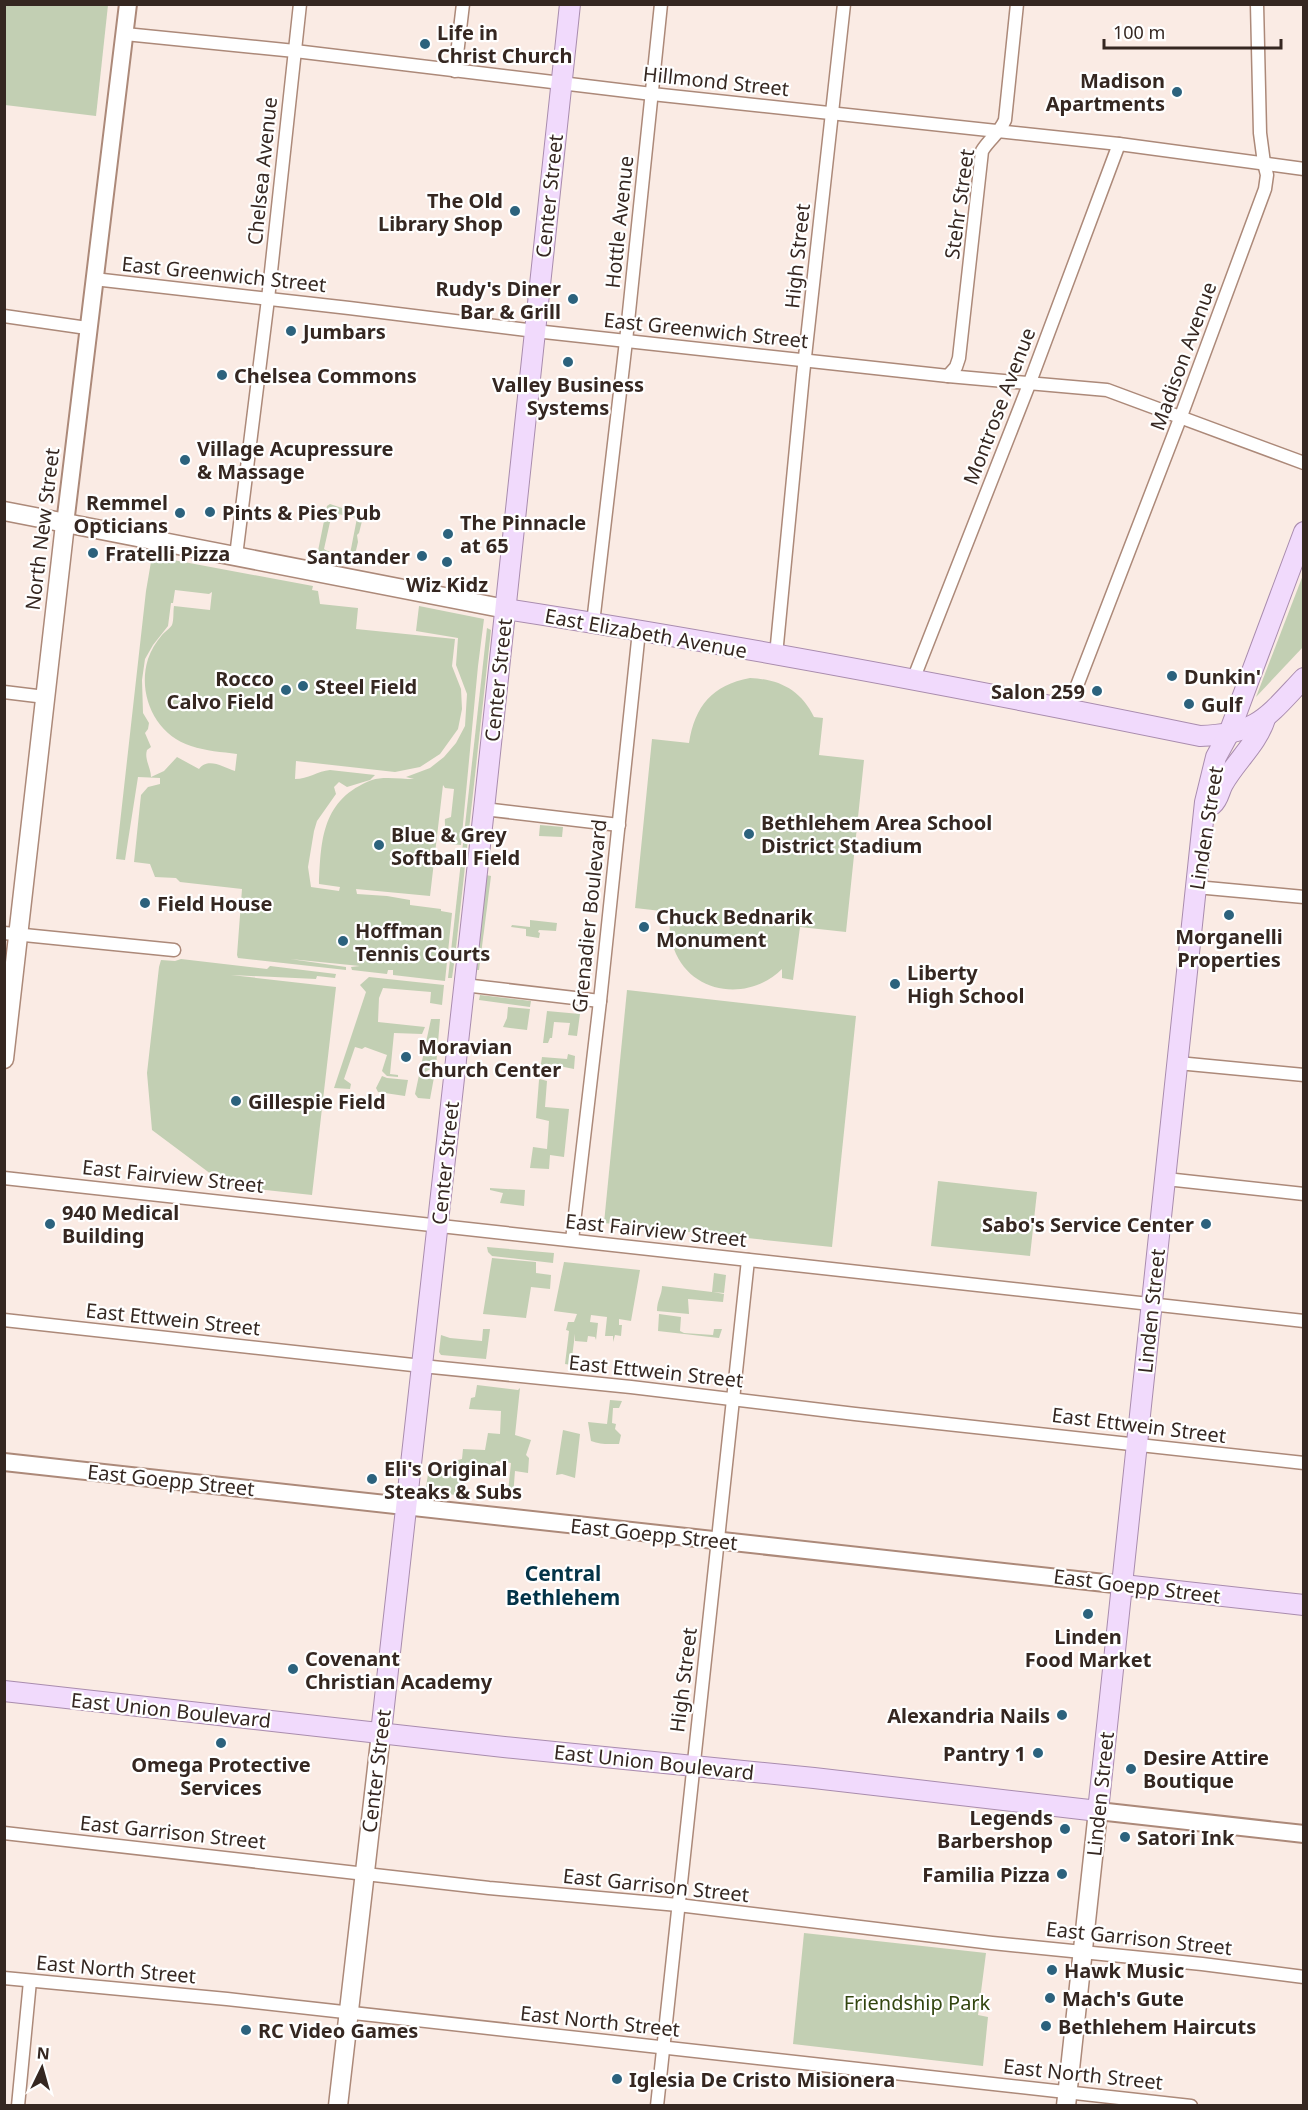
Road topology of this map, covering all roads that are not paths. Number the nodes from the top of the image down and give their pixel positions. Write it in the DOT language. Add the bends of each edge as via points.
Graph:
graph roads {
  1 [pos="128,4"];
  2 [pos="300,4"];
  3 [pos="463,4"];
  4 [pos="570,4"];
  5 [pos="661,4"];
  6 [pos="844,4"];
  7 [pos="1017,4"];
  8 [pos="1257,4"];
  9 [pos="124,33"];
  10 [pos="295,51"];
  11 [pos="454,71"];
  12 [pos="561,84"];
  13 [pos="652,94"];
  14 [pos="833,113"];
  15 [pos="1000,132"];
  16 [pos="1119,144"];
  17 [pos="1264,164"];
  18 [pos="1304,169"];
  19 [pos="94,279"];
  20 [pos="268,299"];
  21 [pos="4,316"];
  22 [pos="87,328"];
  23 [pos="535,331"];
  24 [pos="626,341"];
  25 [pos="805,360"];
  26 [pos="948,376"];
  27 [pos="1030,382"];
  28 [pos="1181,416"];
  29 [pos="1304,463"];
  30 [pos="4,511"];
  31 [pos="65,524"];
  32 [pos="1304,532"];
  33 [pos="236,556"];
  34 [pos="1299,557"];
  35 [pos="506,609"];
  36 [pos="593,623"];
  37 [pos="639,632"];
  38 [pos="776,656"];
  39 [pos="1304,678"];
  40 [pos="913,680"];
  41 [pos="4,692"];
  42 [pos="45,697"];
  43 [pos="1068,709"];
  44 [pos="1265,719"];
  45 [pos="1229,733"];
  46 [pos="484,809"];
  47 [pos="1204,813"];
  48 [pos="619,825"];
  49 [pos="1196,887"];
  50 [pos="1304,897"];
  51 [pos="12,934"];
  52 [pos="174,950"];
  53 [pos="464,985"];
  54 [pos="600,1001"];
  55 [pos="4,1059"];
  56 [pos="1178,1063"];
  57 [pos="1304,1076"];
  58 [pos="4,1178"];
  59 [pos="1166,1179"];
  60 [pos="1304,1194"];
  61 [pos="438,1226"];
  62 [pos="572,1240"];
  63 [pos="748,1260"];
  64 [pos="1151,1305"];
  65 [pos="4,1320"];
  66 [pos="1304,1321"];
  67 [pos="422,1366"];
  68 [pos="734,1400"];
  69 [pos="1137,1444"];
  70 [pos="4,1462"];
  71 [pos="1304,1463"];
  72 [pos="406,1508"];
  73 [pos="718,1540"];
  74 [pos="1123,1585"];
  75 [pos="1304,1605"];
  76 [pos="4,1691"];
  77 [pos="381,1733"];
  78 [pos="693,1766"];
  79 [pos="1098,1811"];
  80 [pos="4,1833"];
  81 [pos="1304,1834"];
  82 [pos="364,1874"];
  83 [pos="678,1905"];
  84 [pos="1082,1952"];
  85 [pos="1304,1977"];
  86 [pos="4,1978"];
  87 [pos="30,1981"];
  88 [pos="348,2014"];
  89 [pos="664,2046"];
  90 [pos="1067,2099"];
  91 [pos="18,2106"];
  92 [pos="339,2106"];
  93 [pos="657,2106"];
  94 [pos="1191,2106"];
  1 -- 9 [label="street, North New Street"];
  2 -- 10 [label="street, Chelsea Avenue"];
  3 -- 11 [label="street"];
  4 -- 12 [label="main road, Center Street"];
  5 -- 13 [label="street, Hottle Avenue"];
  6 -- 14 [label="street, High Street"];
  7 -- 15 [label="street, Stehr Street" via="1005,120"];
  8 -- 17 [label="street, Madison Avenue"];
  9 -- 10 [label="street, Hillmond Street"];
  9 -- 19 [label="street, North New Street"];
  10 -- 11 [label="street, Hillmond Street"];
  10 -- 20 [label="street, Chelsea Avenue"];
  11 -- 12 [label="street, Hillmond Street"];
  12 -- 13 [label="street, Hillmond Street"];
  12 -- 23 [label="main road, Center Street"];
  13 -- 14 [label="street, Hillmond Street"];
  13 -- 24 [label="street, Hottle Avenue"];
  14 -- 15 [label="street, Hillmond Street"];
  14 -- 25 [label="street, High Street"];
  15 -- 16 [label="street, Hillmond Street"];
  15 -- 26 [label="street, Stehr Street" via="982,151 959,358"];
  16 -- 17 [label="street, Hillmond Street"];
  16 -- 27 [label="street, Montrose Avenue"];
  17 -- 18 [label="street, Hillmond Street"];
  17 -- 28 [label="street, Madison Avenue" via="1265,189"];
  19 -- 20 [label="street, East Greenwich Street"];
  19 -- 22 [label="street, North New Street"];
  20 -- 23 [label="street, East Greenwich Street"];
  20 -- 33 [label="street, Chelsea Avenue"];
  21 -- 22 [label="street"];
  22 -- 31 [label="street, North New Street"];
  23 -- 24 [label="street, East Greenwich Street"];
  23 -- 35 [label="main road, Center Street"];
  24 -- 25 [label="street, East Greenwich Street"];
  24 -- 36 [label="street, Hottle Avenue"];
  25 -- 26 [label="street, East Greenwich Street"];
  25 -- 38 [label="street, High Street"];
  26 -- 27 [label="street, East Greenwich Street"];
  27 -- 28 [label="street, East Greenwich Street" via="1107,390"];
  27 -- 40 [label="street, Montrose Avenue"];
  28 -- 29 [label="street, East Greenwich Street"];
  28 -- 43 [label="street, Madison Avenue"];
  30 -- 31 [label="main road, East Elizabeth Avenue"];
  31 -- 33 [label="main road, East Elizabeth Avenue"];
  31 -- 42 [label="main road, North New Street"];
  32 -- 34 [label="main road, Linden Street"];
  33 -- 35 [label="main road, East Elizabeth Avenue"];
  34 -- 45 [label="main road, Linden Street"];
  35 -- 36 [label="main road, East Elizabeth Avenue"];
  35 -- 46 [label="main road, Center Street"];
  36 -- 37 [label="main road, East Elizabeth Avenue"];
  37 -- 38 [label="main road, East Elizabeth Avenue"];
  37 -- 48 [label="street, Grenadier Boulevard"];
  38 -- 40 [label="main road, East Elizabeth Avenue"];
  39 -- 44 [label="main road"];
  40 -- 43 [label="main road, East Elizabeth Avenue"];
  41 -- 42 [label="street"];
  42 -- 51 [label="main road, North New Street"];
  43 -- 45 [label="main road, East Elizabeth Avenue" via="1200,736"];
  44 -- 45 [label="main road, East Elizabeth Avenue"];
  44 -- 47 [label="main road" via="1260,733 1231,770 1216,801"];
  45 -- 47 [label="main road, Linden Street" via="1216,757"];
  46 -- 48 [label="street"];
  46 -- 53 [label="main road, Center Street"];
  47 -- 49 [label="main road, Linden Street"];
  48 -- 54 [label="street, Grenadier Boulevard"];
  49 -- 50 [label="street"];
  49 -- 56 [label="main road, Linden Street"];
  51 -- 52 [label="street"];
  51 -- 55 [label="main road, North New Street"];
  53 -- 54 [label="street"];
  53 -- 61 [label="main road, Center Street"];
  54 -- 62 [label="street, Grenadier Boulevard"];
  56 -- 57 [label="street"];
  56 -- 59 [label="main road, Linden Street"];
  58 -- 61 [label="street, East Fairview Street"];
  59 -- 60 [label="street"];
  59 -- 64 [label="main road, Linden Street"];
  61 -- 62 [label="street, East Fairview Street"];
  61 -- 67 [label="main road, Center Street"];
  62 -- 63 [label="street, East Fairview Street"];
  63 -- 64 [label="street, East Fairview Street"];
  63 -- 68 [label="street, High Street"];
  64 -- 66 [label="street, East Fairview Street"];
  64 -- 69 [label="main road, Linden Street"];
  65 -- 67 [label="street, East Ettwein Street"];
  67 -- 68 [label="street, East Ettwein Street"];
  67 -- 72 [label="main road, Center Street"];
  68 -- 69 [label="street, East Ettwein Street"];
  68 -- 73 [label="street, High Street"];
  69 -- 71 [label="street, East Ettwein Street"];
  69 -- 74 [label="main road, Linden Street"];
  70 -- 72 [label="street, East Goepp Street"];
  72 -- 73 [label="street, East Goepp Street"];
  72 -- 77 [label="main road, Center Street"];
  73 -- 74 [label="street, East Goepp Street"];
  73 -- 78 [label="street, High Street"];
  74 -- 75 [label="main road, East Goepp Street"];
  74 -- 79 [label="main road, Linden Street"];
  76 -- 77 [label="main road, East Union Boulevard"];
  77 -- 78 [label="main road, East Union Boulevard"];
  77 -- 82 [label="main road, Center Street"];
  78 -- 79 [label="main road, East Union Boulevard"];
  78 -- 83 [label="street, High Street"];
  79 -- 81 [label="street, East Union Boulevard"];
  79 -- 84 [label="main road, Linden Street"];
  80 -- 82 [label="street, East Garrison Street"];
  82 -- 83 [label="street, East Garrison Street"];
  82 -- 88 [label="main road, Center Street"];
  83 -- 84 [label="street, East Garrison Street"];
  83 -- 89 [label="street, High Street"];
  84 -- 85 [label="street, East Garrison Street"];
  84 -- 90 [label="main road, Linden Street"];
  86 -- 87 [label="street, East North Street"];
  87 -- 88 [label="street, East North Street"];
  87 -- 91 [label="street"];
  88 -- 89 [label="street, East North Street"];
  88 -- 92 [label="main road, Center Street"];
  89 -- 90 [label="street, East North Street"];
  89 -- 93 [label="street, High Street"];
  90 -- 94 [label="street, East North Street"];
}
